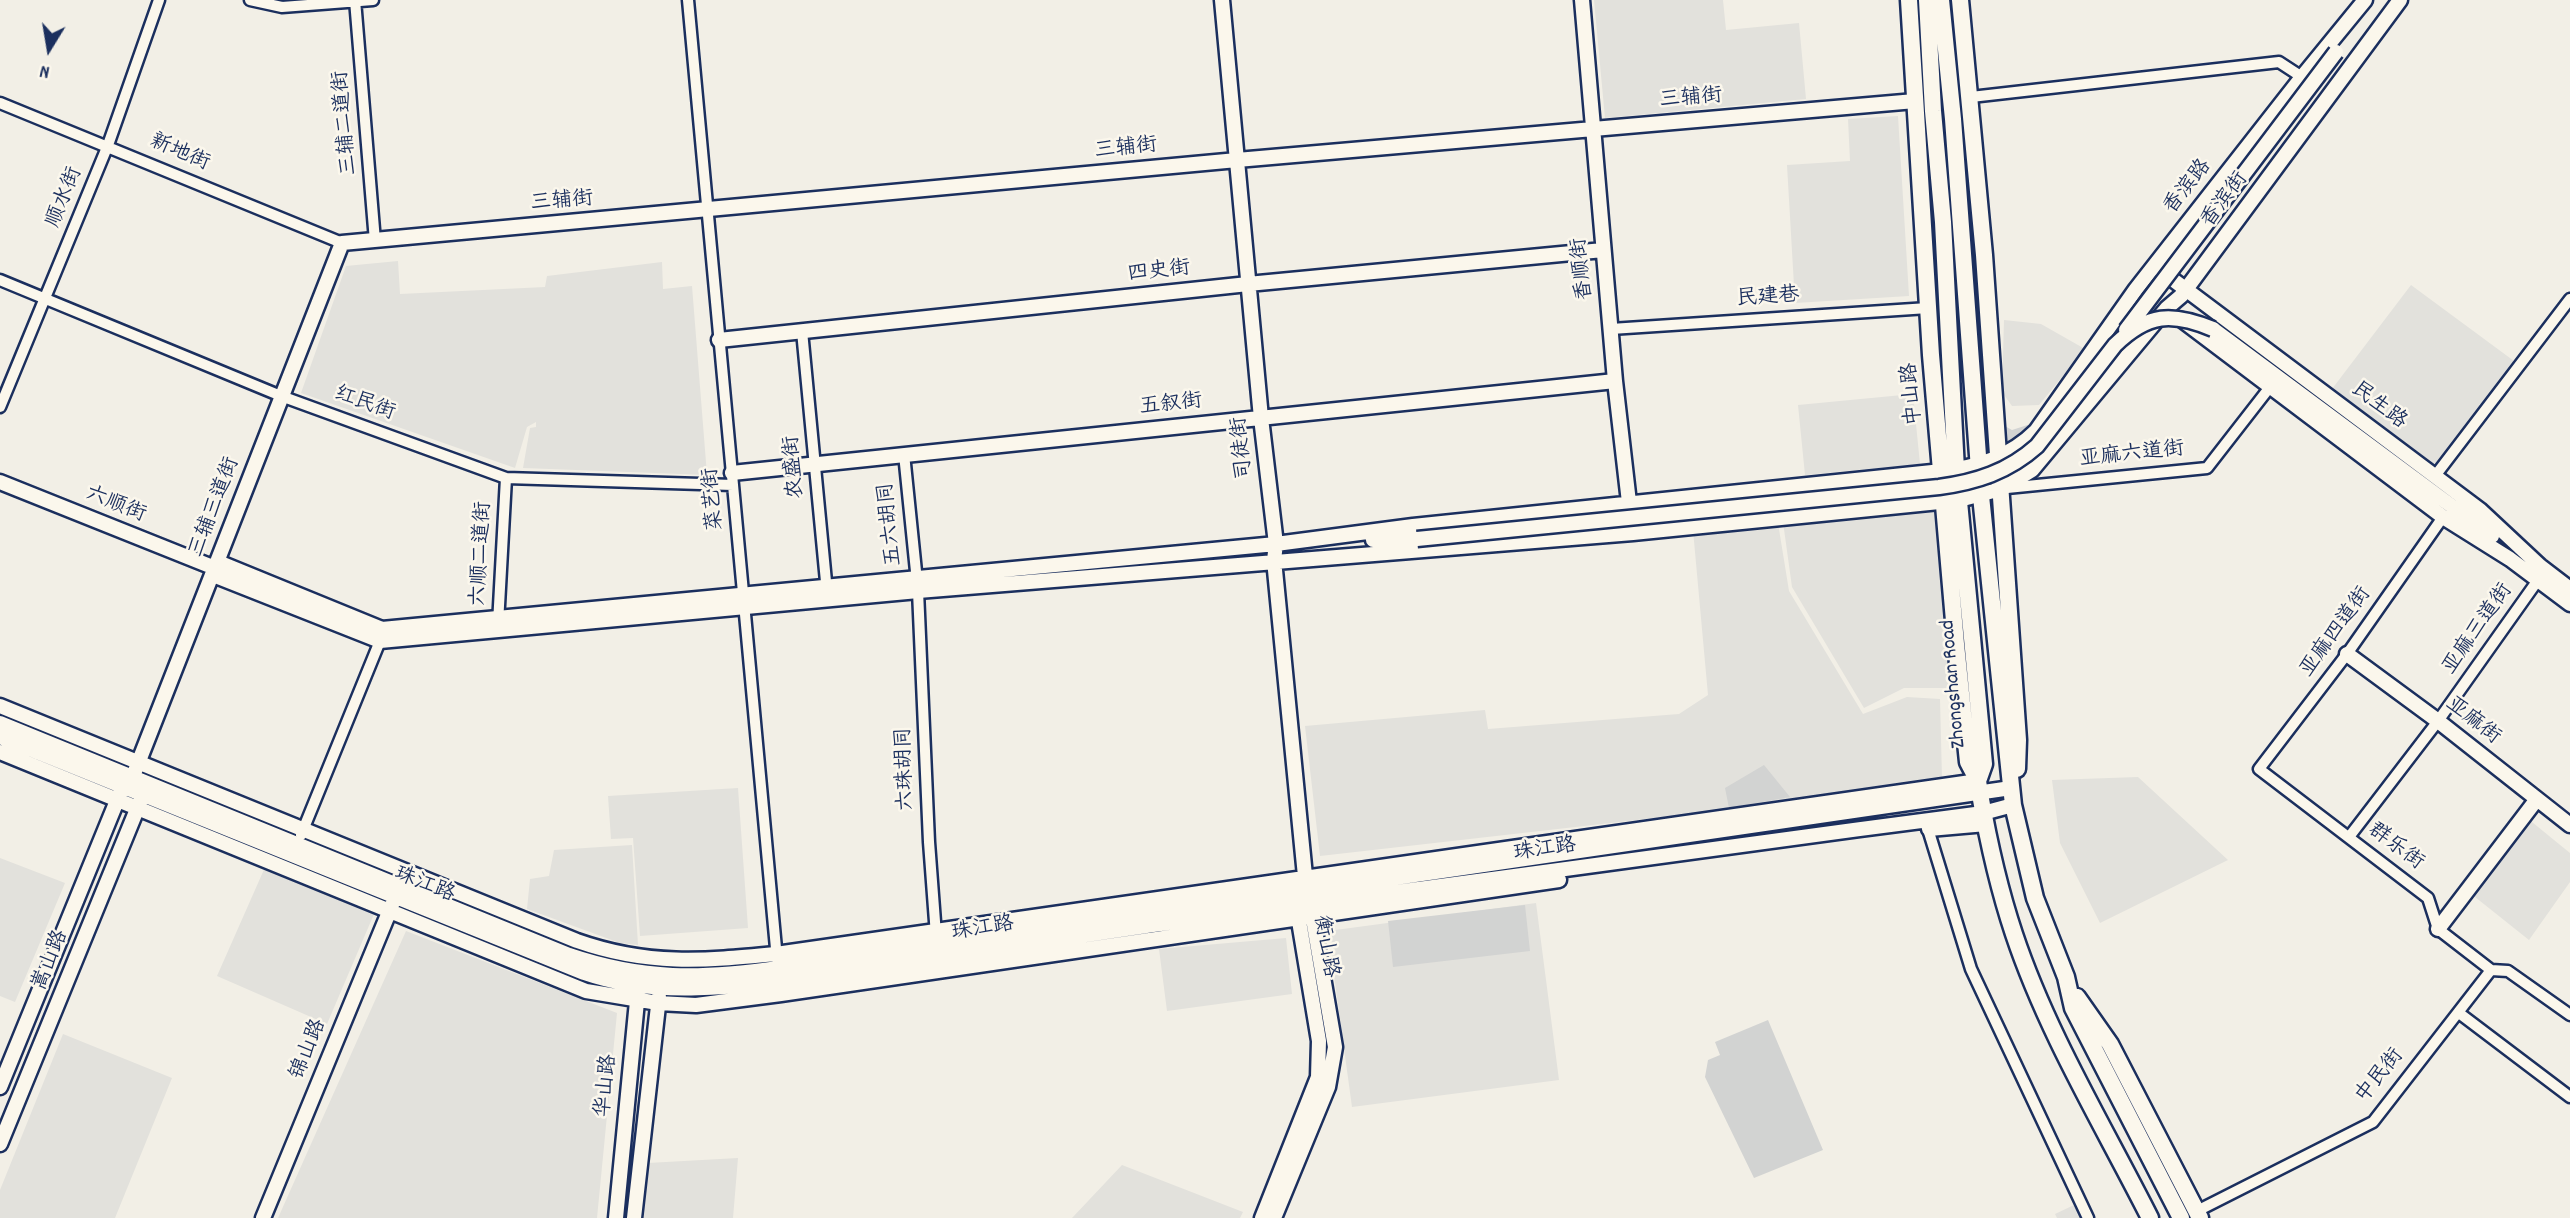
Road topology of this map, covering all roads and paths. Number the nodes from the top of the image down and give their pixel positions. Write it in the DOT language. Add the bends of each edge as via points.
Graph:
graph roads {
  1 [pos="159,0"];
  2 [pos="250,0"];
  3 [pos="373,0"];
  4 [pos="688,0"];
  5 [pos="1222,0"];
  6 [pos="1582,0"];
  7 [pos="1909,0"];
  8 [pos="1927,0"];
  9 [pos="1941,0"];
  10 [pos="1960,0"];
  11 [pos="2365,0"];
  12 [pos="2372,0"];
  13 [pos="2400,0"];
  14 [pos="356,1"];
  15 [pos="1965,51"];
  16 [pos="1915,67"];
  17 [pos="2302,77"];
  18 [pos="1971,97"];
  19 [pos="1915,102"];
  20 [pos="0,103"];
  21 [pos="1933,111"];
  22 [pos="1953,119"];
  23 [pos="1593,129"];
  24 [pos="108,145"];
  25 [pos="1237,160"];
  26 [pos="707,210"];
  27 [pos="1943,222"];
  28 [pos="1962,233"];
  29 [pos="375,241"];
  30 [pos="342,243"];
  31 [pos="1603,250"];
  32 [pos="1984,255"];
  33 [pos="1925,261"];
  34 [pos="2155,267"];
  35 [pos="0,280"];
  36 [pos="1248,284"];
  37 [pos="2186,289"];
  38 [pos="1966,292"];
  39 [pos="45,299"];
  40 [pos="2570,299"];
  41 [pos="1928,308"];
  42 [pos="2167,308"];
  43 [pos="1611,329"];
  44 [pos="802,331"];
  45 [pos="719,340"];
  46 [pos="2115,345"];
  47 [pos="1615,381"];
  48 [pos="2270,387"];
  49 [pos="281,396"];
  50 [pos="0,407"];
  51 [pos="1261,418"];
  52 [pos="904,454"];
  53 [pos="1999,458"];
  54 [pos="815,464"];
  55 [pos="1978,465"];
  56 [pos="1949,470"];
  57 [pos="2435,476"];
  58 [pos="506,478"];
  59 [pos="732,479"];
  60 [pos="0,482"];
  61 [pos="2001,489"];
  62 [pos="1981,496"];
  63 [pos="1951,501"];
  64 [pos="1629,504"];
  65 [pos="2443,517"];
  66 [pos="1633,533"];
  67 [pos="1296,541"];
  68 [pos="1276,544"];
  69 [pos="1275,560"];
  70 [pos="215,568"];
  71 [pos="2539,573"];
  72 [pos="918,584"];
  73 [pos="2570,589"];
  74 [pos="827,593"];
  75 [pos="743,601"];
  76 [pos="2570,604"];
  77 [pos="498,624"];
  78 [pos="380,641"];
  79 [pos="2347,654"];
  80 [pos="0,706"];
  81 [pos="2438,721"];
  82 [pos="0,723"];
  83 [pos="0,737"];
  84 [pos="0,752"];
  85 [pos="138,762"];
  86 [pos="2259,769"];
  87 [pos="1979,787"];
  88 [pos="125,788"];
  89 [pos="2011,788"];
  90 [pos="2537,799"];
  91 [pos="140,802"];
  92 [pos="2013,805"];
  93 [pos="1984,818"];
  94 [pos="2570,825"];
  95 [pos="1928,829"];
  96 [pos="303,830"];
  97 [pos="2349,837"];
  98 [pos="297,845"];
  99 [pos="1303,884"];
  100 [pos="393,904"];
  101 [pos="1304,911"];
  102 [pos="2438,929"];
  103 [pos="937,938"];
  104 [pos="640,958"];
  105 [pos="662,960"];
  106 [pos="2491,970"];
  107 [pos="779,974"];
  108 [pos="2067,981"];
  109 [pos="660,982"];
  110 [pos="638,987"];
  111 [pos="658,1003"];
  112 [pos="2459,1013"];
  113 [pos="2570,1015"];
  114 [pos="0,1087"];
  115 [pos="2570,1097"];
  116 [pos="0,1144"];
  117 [pos="2199,1214"];
  118 [pos="263,1218"];
  119 [pos="616,1218"];
  120 [pos="634,1218"];
  121 [pos="1262,1218"];
  122 [pos="1273,1218"];
  123 [pos="2088,1218"];
  124 [pos="2150,1218"];
  125 [pos="2181,1218"];
  1 -- 24 [label="street, 顺水街"];
  2 -- 14 [label="street" via="282,7"];
  3 -- 14 [label="street"];
  4 -- 26 [label="street, 菜艺街"];
  5 -- 25 [label="main road, 司徒街"];
  6 -- 23 [label="main road, 香顺街"];
  7 -- 16 [label="main road, 中山路"];
  8 -- 21 [label="main road"];
  9 -- 22 [label="main road"];
  10 -- 15 [label="main road"];
  11 -- 17 [label="main road, 香滨路"];
  12 -- 46 [label="main road, bridge"];
  13 -- 37 [label="main road, 香滨街"];
  14 -- 29 [label="street, 三辅二道街"];
  15 -- 18 [label="main road"];
  15 -- 22 [label="main road"];
  16 -- 19 [label="main road, 中山路"];
  16 -- 21 [label="main road"];
  17 -- 18 [label="street" via="2279,62"];
  17 -- 34 [label="main road, 香滨路"];
  18 -- 32 [label="main road"];
  19 -- 23 [label="main road, 三辅街"];
  19 -- 33 [label="main road, 中山路"];
  20 -- 24 [label="street, 新地街"];
  21 -- 27 [label="main road"];
  22 -- 28 [label="main road"];
  23 -- 25 [label="main road, 三辅街"];
  23 -- 31 [label="main road, 香顺街"];
  24 -- 30 [label="street, 新地街"];
  24 -- 39 [label="street, 顺水街"];
  25 -- 26 [label="main road, 三辅街"];
  25 -- 36 [label="main road, 司徒街"];
  26 -- 29 [label="main road, 三辅街"];
  26 -- 45 [label="street, 菜艺街"];
  27 -- 33 [label="main road"];
  27 -- 56 [label="main road"];
  28 -- 32 [label="main road"];
  28 -- 38 [label="main road"];
  29 -- 30 [label="main road, 三辅街"];
  30 -- 49 [label="main road, 三辅三道街"];
  31 -- 36 [label="main road, 四史街"];
  31 -- 43 [label="main road, 香顺街"];
  32 -- 38 [label="main road"];
  32 -- 53 [label="main road"];
  33 -- 41 [label="main road, 中山路"];
  34 -- 37 [label="main road, 民生路"];
  34 -- 53 [label="main road, 香滨路" via="2029,438"];
  35 -- 39 [label="street, 红民街"];
  36 -- 44 [label="main road, 四史街"];
  36 -- 51 [label="main road, 司徒街"];
  37 -- 42 [label="main road, 香滨街"];
  37 -- 57 [label="main road, 民生路"];
  38 -- 55 [label="main road"];
  39 -- 49 [label="street, 红民街"];
  39 -- 50 [label="street, 顺水街"];
  40 -- 57 [label="street"];
  41 -- 43 [label="street, 民建巷"];
  41 -- 56 [label="main road, 中山路"];
  42 -- 48 [label="main road, 民生路"];
  42 -- 61 [label="main road, 香滨街" via="2032,470"];
  43 -- 47 [label="main road, 香顺街"];
  44 -- 45 [label="main road, 四史街"];
  44 -- 54 [label="street, 农盛街"];
  45 -- 59 [label="street, 菜艺街"];
  46 -- 67 [label="main road, bridge" via="2037,446 1989,477 1939,487 1417,538"];
  46 -- 71 [label="main road, bridge" via="2140,324 2167,317 2213,329"];
  47 -- 51 [label="main road, 五叙街"];
  47 -- 64 [label="main road, 香顺街"];
  48 -- 61 [label="street, 亚麻六道街" via="2207,468"];
  48 -- 65 [label="main road, 民生路"];
  49 -- 58 [label="street, 红民街"];
  49 -- 70 [label="main road, 三辅三道街"];
  51 -- 52 [label="main road, 五叙街"];
  51 -- 68 [label="main road, 司徒街"];
  52 -- 54 [label="main road, 五叙街"];
  52 -- 72 [label="street, 五六胡同"];
  53 -- 55 [label="main road, 香滨路"];
  53 -- 61 [label="main road"];
  54 -- 59 [label="main road, 五叙街"];
  54 -- 74 [label="street, 农盛街"];
  55 -- 56 [label="main road, 香滨路"];
  55 -- 62 [label="main road"];
  56 -- 63 [label="main road, 中山路"];
  56 -- 64 [label="main road, 香滨路"];
  57 -- 71 [label="main road, 民生路" via="2480,510"];
  58 -- 59 [label="street, 红民街"];
  58 -- 77 [label="street, 六顺二道街"];
  59 -- 75 [label="street, 菜艺街"];
  60 -- 70 [label="main road, 六顺街"];
  61 -- 62 [label="main road, 香滨街"];
  61 -- 89 [label="main road" via="2018,740 2018,767"];
  62 -- 63 [label="main road, 香滨街"];
  62 -- 89 [label="main road"];
  63 -- 66 [label="main road, 香滨街"];
  63 -- 87 [label="main road, 中山路" via="1968,762"];
  64 -- 66 [label="main road, 香顺街"];
  64 -- 67 [label="main road, 香滨路"];
  65 -- 71 [label="main road, 民生路"];
  65 -- 79 [label="street, 亚麻四道街"];
  66 -- 69 [label="main road, 香滨街"];
  67 -- 68 [label="main road"];
  68 -- 69 [label="main road, 司徒街"];
  68 -- 72 [label="main road"];
  69 -- 72 [label="main road, 香滨街"];
  69 -- 99 [label="main road, 司徒街"];
  70 -- 77 [label="main road" via="382,629"];
  70 -- 78 [label="main road"];
  70 -- 85 [label="main road, 三辅三道街"];
  71 -- 73 [label="main road, 民生路"];
  71 -- 76 [label="main road, 民生路"];
  71 -- 81 [label="street, 亚麻三道街"];
  72 -- 74 [label="main road"];
  72 -- 103 [label="street, 六珠胡同"];
  74 -- 75 [label="main road"];
  75 -- 77 [label="main road"];
  75 -- 107 [label="street, 菜艺街"];
  77 -- 78 [label="main road"];
  78 -- 96 [label="street"];
  79 -- 81 [label="main road, 亚麻街"];
  79 -- 86 [label="street, 亚麻四道街"];
  80 -- 85 [label="main road, 珠江路"];
  81 -- 90 [label="main road, 亚麻街"];
  81 -- 97 [label="street, 亚麻三道街"];
  82 -- 88 [label="main road, 珠江路"];
  83 -- 88 [label="main road, 珠江路"];
  84 -- 88 [label="main road, 珠江路"];
  85 -- 88 [label="main road, 三辅三道街"];
  85 -- 96 [label="main road, 珠江路"];
  86 -- 97 [label="street, 群乐街"];
  87 -- 89 [label="main road, 珠江路"];
  87 -- 93 [label="main road"];
  87 -- 99 [label="main road, 珠江路"];
  88 -- 91 [label="main road, 珠江路"];
  88 -- 98 [label="main road, 珠江路"];
  88 -- 114 [label="main road, 三辅三道街"];
  89 -- 92 [label="main road"];
  90 -- 94 [label="main road, 亚麻街"];
  90 -- 102 [label="main road"];
  91 -- 100 [label="main road, 珠江路"];
  91 -- 116 [label="main road, 嵩山路"];
  92 -- 93 [label="main road, 珠江路"];
  92 -- 108 [label="main road" via="2035,898"];
  93 -- 95 [label="main road, 珠江路"];
  93 -- 101 [label="main road, 珠江路"];
  93 -- 124 [label="main road" via="2013,933 2037,993"];
  95 -- 101 [label="main road, 珠江路"];
  95 -- 123 [label="street" via="1971,969"];
  96 -- 98 [label="street"];
  96 -- 104 [label="main road, 珠江路" via="577,941"];
  97 -- 102 [label="street, 群乐街" via="2428,898"];
  98 -- 110 [label="main road, 珠江路" via="604,967"];
  99 -- 101 [label="main road, 衡山路"];
  99 -- 103 [label="main road, 珠江路"];
  100 -- 110 [label="main road, 珠江路" via="584,973"];
  100 -- 118 [label="main road, 锦山路"];
  101 -- 107 [label="main road, 珠江路"];
  101 -- 121 [label="main road, 衡山路" via="1319,1041 1318,1077"];
  101 -- 122 [label="main road, 衡山路" via="1335,1047 1333,1067"];
  102 -- 106 [label="street"];
  103 -- 107 [label="main road, 珠江路"];
  104 -- 105 [label="main road, 珠江路"];
  104 -- 110 [label="main road, 华山路"];
  105 -- 107 [label="main road, 珠江路" via="712,960"];
  105 -- 109 [label="main road, 华山路"];
  106 -- 112 [label="street, 中民街"];
  106 -- 113 [label="street" via="2508,971"];
  107 -- 109 [label="main road, 珠江路" via="707,989"];
  107 -- 111 [label="main road, 珠江路" via="696,1005"];
  108 -- 117 [label="main road" via="2110,1044"];
  108 -- 125 [label="main road" via="2073,1008"];
  109 -- 110 [label="main road, 珠江路"];
  109 -- 111 [label="main road, 华山路"];
  110 -- 111 [label="main road, 珠江路"];
  110 -- 119 [label="main road, 华山路"];
  111 -- 120 [label="main road, 华山路"];
  112 -- 115 [label="street"];
  112 -- 117 [label="street, 中民街" via="2373,1122"];
}
